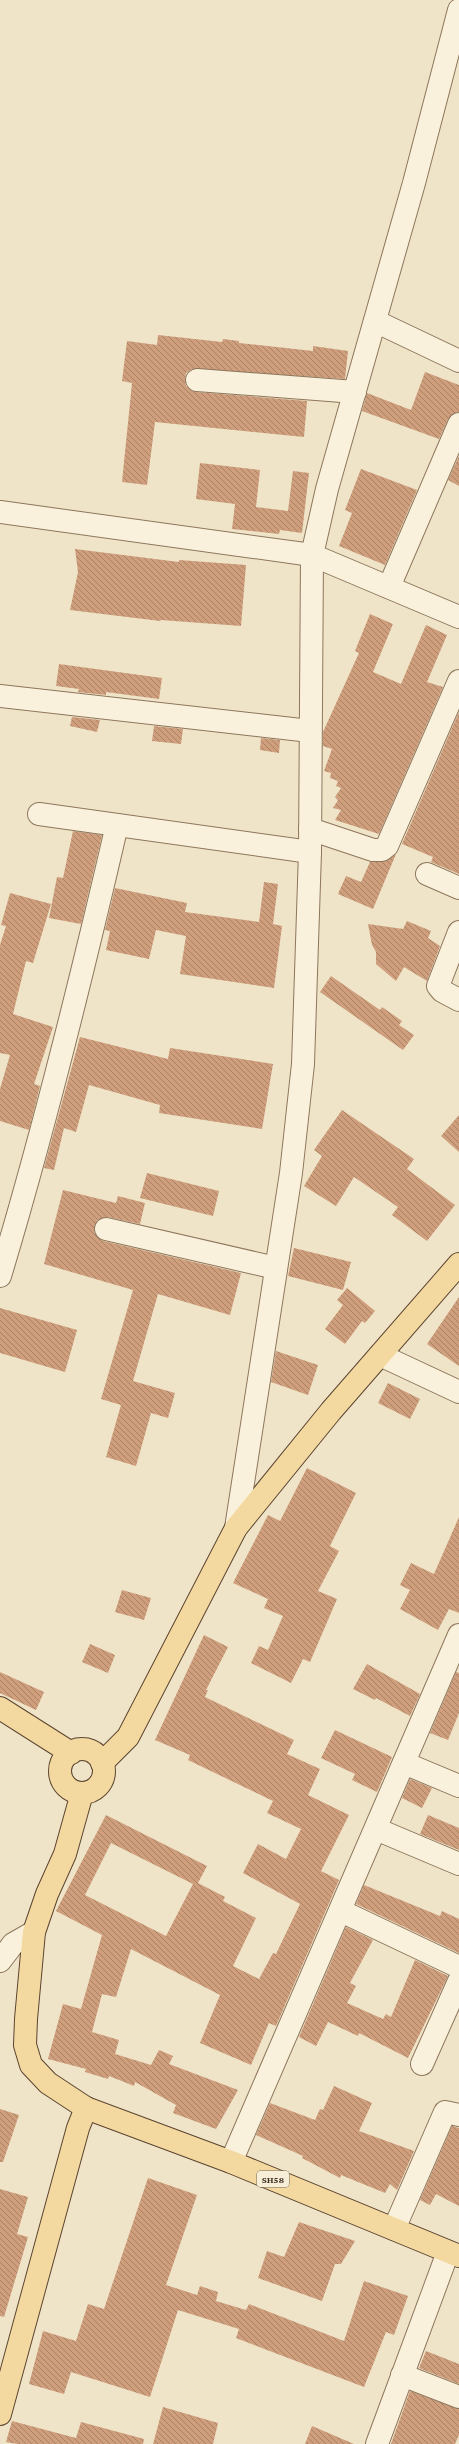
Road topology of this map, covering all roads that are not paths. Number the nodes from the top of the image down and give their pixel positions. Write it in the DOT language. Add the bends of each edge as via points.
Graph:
graph roads {
  1 [pos="459,10"];
  2 [pos="375,321"];
  3 [pos="459,361"];
  4 [pos="196,380"];
  5 [pos="355,392"];
  6 [pos="459,424"];
  7 [pos="0,512"];
  8 [pos="312,555"];
  9 [pos="389,587"];
  10 [pos="459,617"];
  11 [pos="459,681"];
  12 [pos="0,696"];
  13 [pos="310,731"];
  14 [pos="39,814"];
  15 [pos="117,825"];
  16 [pos="310,829"];
  17 [pos="310,852"];
  18 [pos="427,874"];
  19 [pos="459,888"];
  20 [pos="459,932"];
  21 [pos="459,1000"];
  22 [pos="106,1229"];
  23 [pos="459,1264"];
  24 [pos="276,1268"];
  25 [pos="0,1276"];
  26 [pos="380,1355"];
  27 [pos="459,1392"];
  28 [pos="236,1528"];
  29 [pos="459,1635"];
  30 [pos="0,1708"];
  31 [pos="71,1753"];
  32 [pos="102,1763"];
  33 [pos="404,1763"];
  34 [pos="459,1786"];
  35 [pos="82,1793"];
  36 [pos="376,1829"];
  37 [pos="459,1864"];
  38 [pos="341,1911"];
  39 [pos="34,1932"];
  40 [pos="4,1947"];
  41 [pos="459,1966"];
  42 [pos="459,1981"];
  43 [pos="422,2064"];
  44 [pos="86,2108"];
  45 [pos="459,2115"];
  46 [pos="231,2162"];
  47 [pos="394,2229"];
  48 [pos="454,2254"];
  49 [pos="402,2375"];
  50 [pos="459,2397"];
  51 [pos="0,2414"];
  52 [pos="376,2444"];
  1 -- 2 [label="street"];
  2 -- 3 [label="street"];
  2 -- 5 [label="street"];
  4 -- 5 [label="street"];
  5 -- 8 [label="street" via="327,489"];
  6 -- 9 [label="street"];
  7 -- 8 [label="street"];
  8 -- 9 [label="street"];
  8 -- 13 [label="street"];
  9 -- 10 [label="street"];
  11 -- 16 [label="street" via="382,850 373,850"];
  12 -- 13 [label="street"];
  13 -- 16 [label="street"];
  14 -- 15 [label="street"];
  15 -- 17 [label="street"];
  15 -- 25 [label="street" via="82,977 23,1200"];
  16 -- 17 [label="street"];
  17 -- 24 [label="street" via="303,1064 291,1172"];
  18 -- 19 [label="street"];
  20 -- 21 [label="street" via="438,986"];
  22 -- 24 [label="street"];
  23 -- 26 [label="main road"];
  24 -- 28 [label="street"];
  26 -- 27 [label="street"];
  26 -- 28 [label="main road" via="286,1464"];
  28 -- 32 [label="main road" via="128,1737"];
  29 -- 33 [label="street"];
  30 -- 31 [label="main road"];
  31 -- 32 [label="main road" via="86,1750 99,1757"];
  31 -- 35 [label="main road" via="62,1762 60,1776 68,1788"];
  32 -- 35 [label="main road" via="101,1783 90,1792"];
  33 -- 34 [label="street"];
  33 -- 36 [label="street"];
  35 -- 39 [label="main road" via="65,1854"];
  36 -- 37 [label="street"];
  36 -- 38 [label="street"];
  38 -- 41 [label="street"];
  38 -- 46 [label="street"];
  39 -- 40 [label="street"];
  39 -- 44 [label="main road" via="25,2045 31,2065 48,2082"];
  42 -- 43 [label="street"];
  44 -- 46 [label="main road, SH58"];
  44 -- 51 [label="main road" via="78,2128"];
  45 -- 47 [label="street" via="445,2112"];
  46 -- 47 [label="main road, SH58"];
  47 -- 48 [label="main road, SH58"];
  48 -- 49 [label="street"];
  49 -- 50 [label="street"];
  49 -- 52 [label="street"];
}
